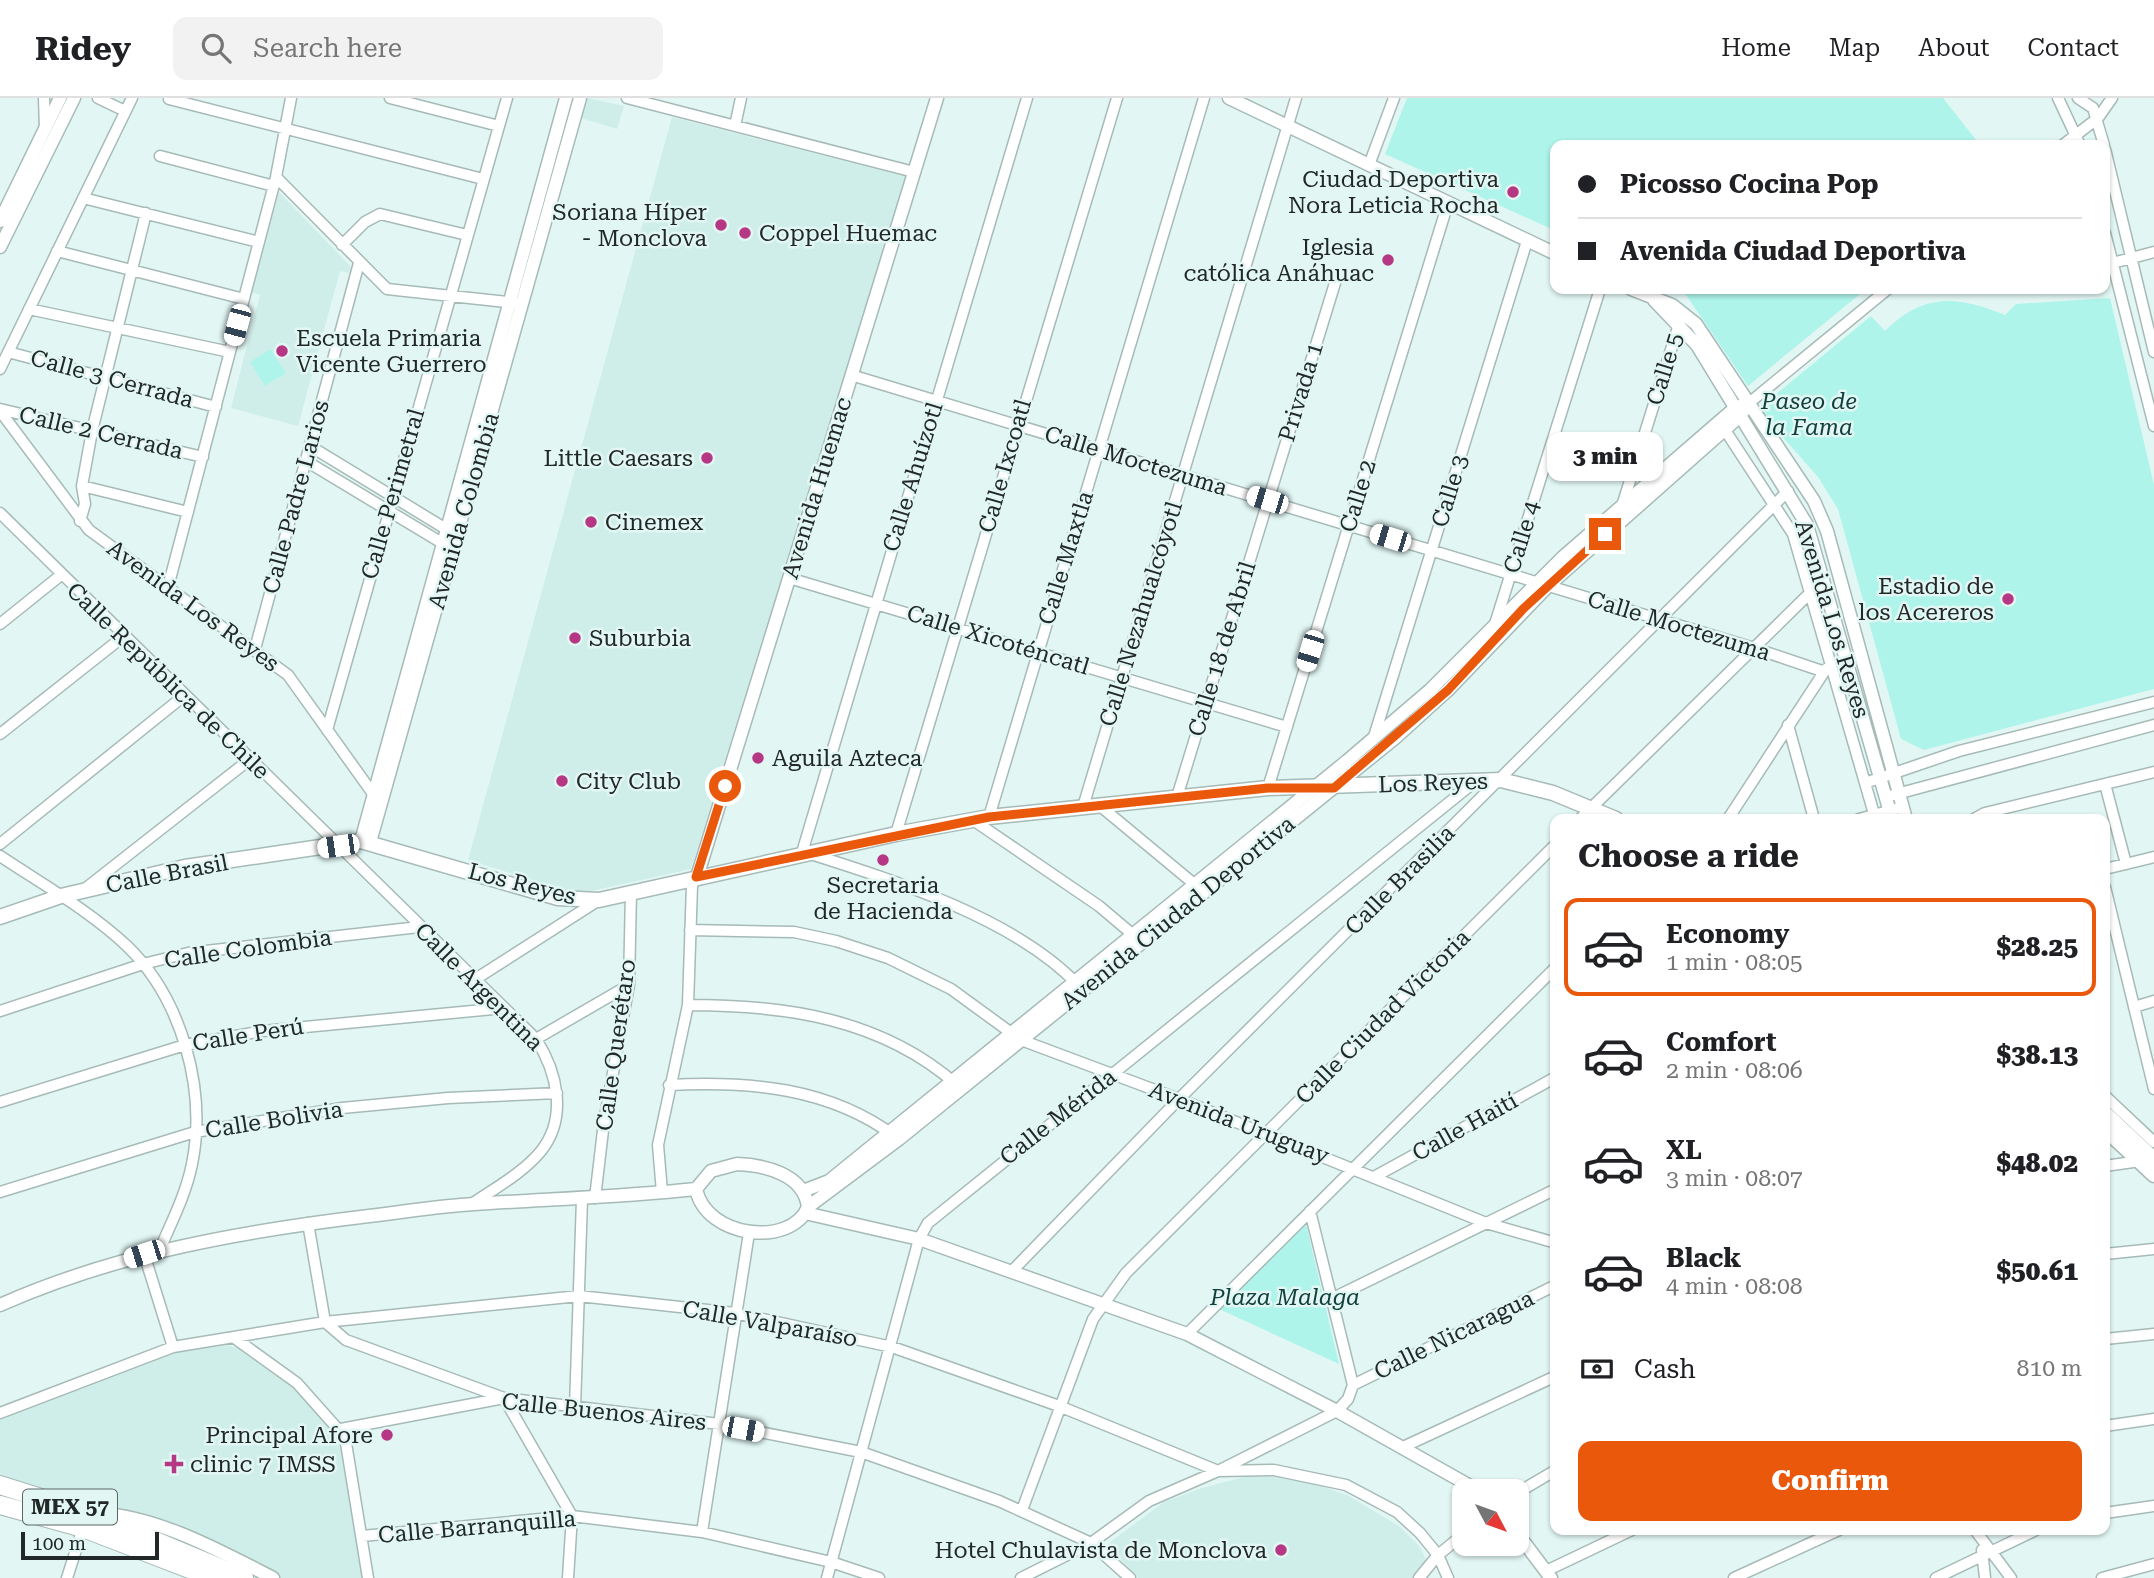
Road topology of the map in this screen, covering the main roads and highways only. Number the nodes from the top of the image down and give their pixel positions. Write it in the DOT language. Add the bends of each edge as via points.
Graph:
graph roads {
  1 [pos="1586,814"];
  2 [pos="338,846"];
  3 [pos="0,917"];
  4 [pos="2110,1119"];
  5 [pos="2110,1133"];
  6 [pos="2147,1160"];
  7 [pos="2154,1175"];
  8 [pos="0,1485"];
  9 [pos="0,1505"];
  10 [pos="84,1520"];
  11 [pos="135,1539"];
  12 [pos="213,1578"];
  13 [pos="244,1578"];
  1 -- 2 [label="main road, Los Reyes" via="1553,793 1502,780 1268,788 989,817 599,900 558,898 365,842"];
  2 -- 3 [label="main road, Calle Brasil" via="185,867 61,896"];
  4 -- 6 [label="main road"];
  5 -- 6 [label="main road"];
  6 -- 7 [label="main road"];
  8 -- 10 [label="highway, MEX 57"];
  9 -- 10 [label="highway, MEX 57"];
  10 -- 11 [label="highway, MEX 57"];
  11 -- 12 [label="highway, MEX 57"];
  11 -- 13 [label="highway, MEX 57"];
}
